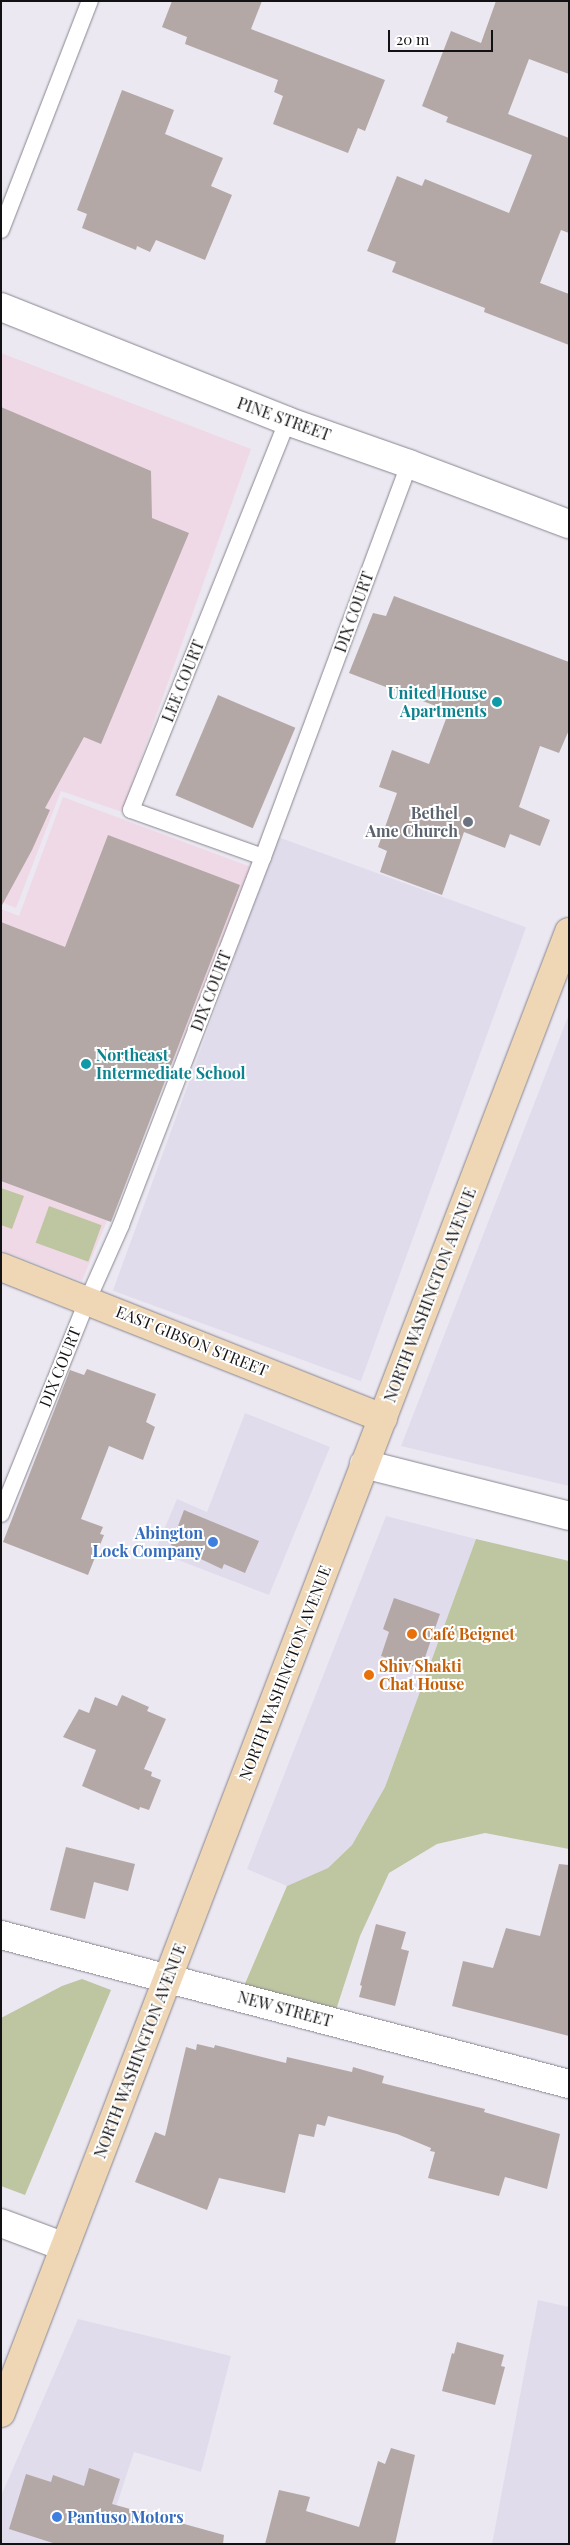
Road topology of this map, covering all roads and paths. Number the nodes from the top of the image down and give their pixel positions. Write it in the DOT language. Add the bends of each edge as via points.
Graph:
graph roads {
  1 [pos="90,1"];
  2 [pos="1,230"];
  3 [pos="1,307"];
  4 [pos="287,421"];
  5 [pos="410,464"];
  6 [pos="569,524"];
  7 [pos="263,857"];
  8 [pos="569,932"];
  9 [pos="1,1267"];
  10 [pos="88,1299"];
  11 [pos="383,1418"];
  12 [pos="364,1464"];
  13 [pos="1,1514"];
  14 [pos="569,1516"];
  15 [pos="1,1935"];
  16 [pos="168,1979"];
  17 [pos="569,2084"];
  18 [pos="1,2223"];
  19 [pos="65,2247"];
  20 [pos="1,2414"];
  1 -- 2 [label="lane"];
  3 -- 4 [label="street, PINE STREET"];
  4 -- 5 [label="street, PINE STREET"];
  4 -- 7 [label="lane, LEE COURT" via="131,810"];
  5 -- 6 [label="street, PINE STREET"];
  5 -- 7 [label="lane, DIX COURT"];
  7 -- 10 [label="lane, DIX COURT" via="121,1225"];
  8 -- 11 [label="street, NORTH WASHINGTON AVENUE"];
  9 -- 10 [label="street, EAST GIBSON STREET"];
  10 -- 11 [label="street, EAST GIBSON STREET"];
  10 -- 13 [label="lane, DIX COURT"];
  11 -- 12 [label="street, NORTH WASHINGTON AVENUE"];
  12 -- 14 [label="street"];
  12 -- 16 [label="street, NORTH WASHINGTON AVENUE"];
  15 -- 16 [label="street, NEW STREET"];
  16 -- 17 [label="street, NEW STREET"];
  16 -- 19 [label="street, NORTH WASHINGTON AVENUE"];
  18 -- 19 [label="street"];
  19 -- 20 [label="street, NORTH WASHINGTON AVENUE"];
}
